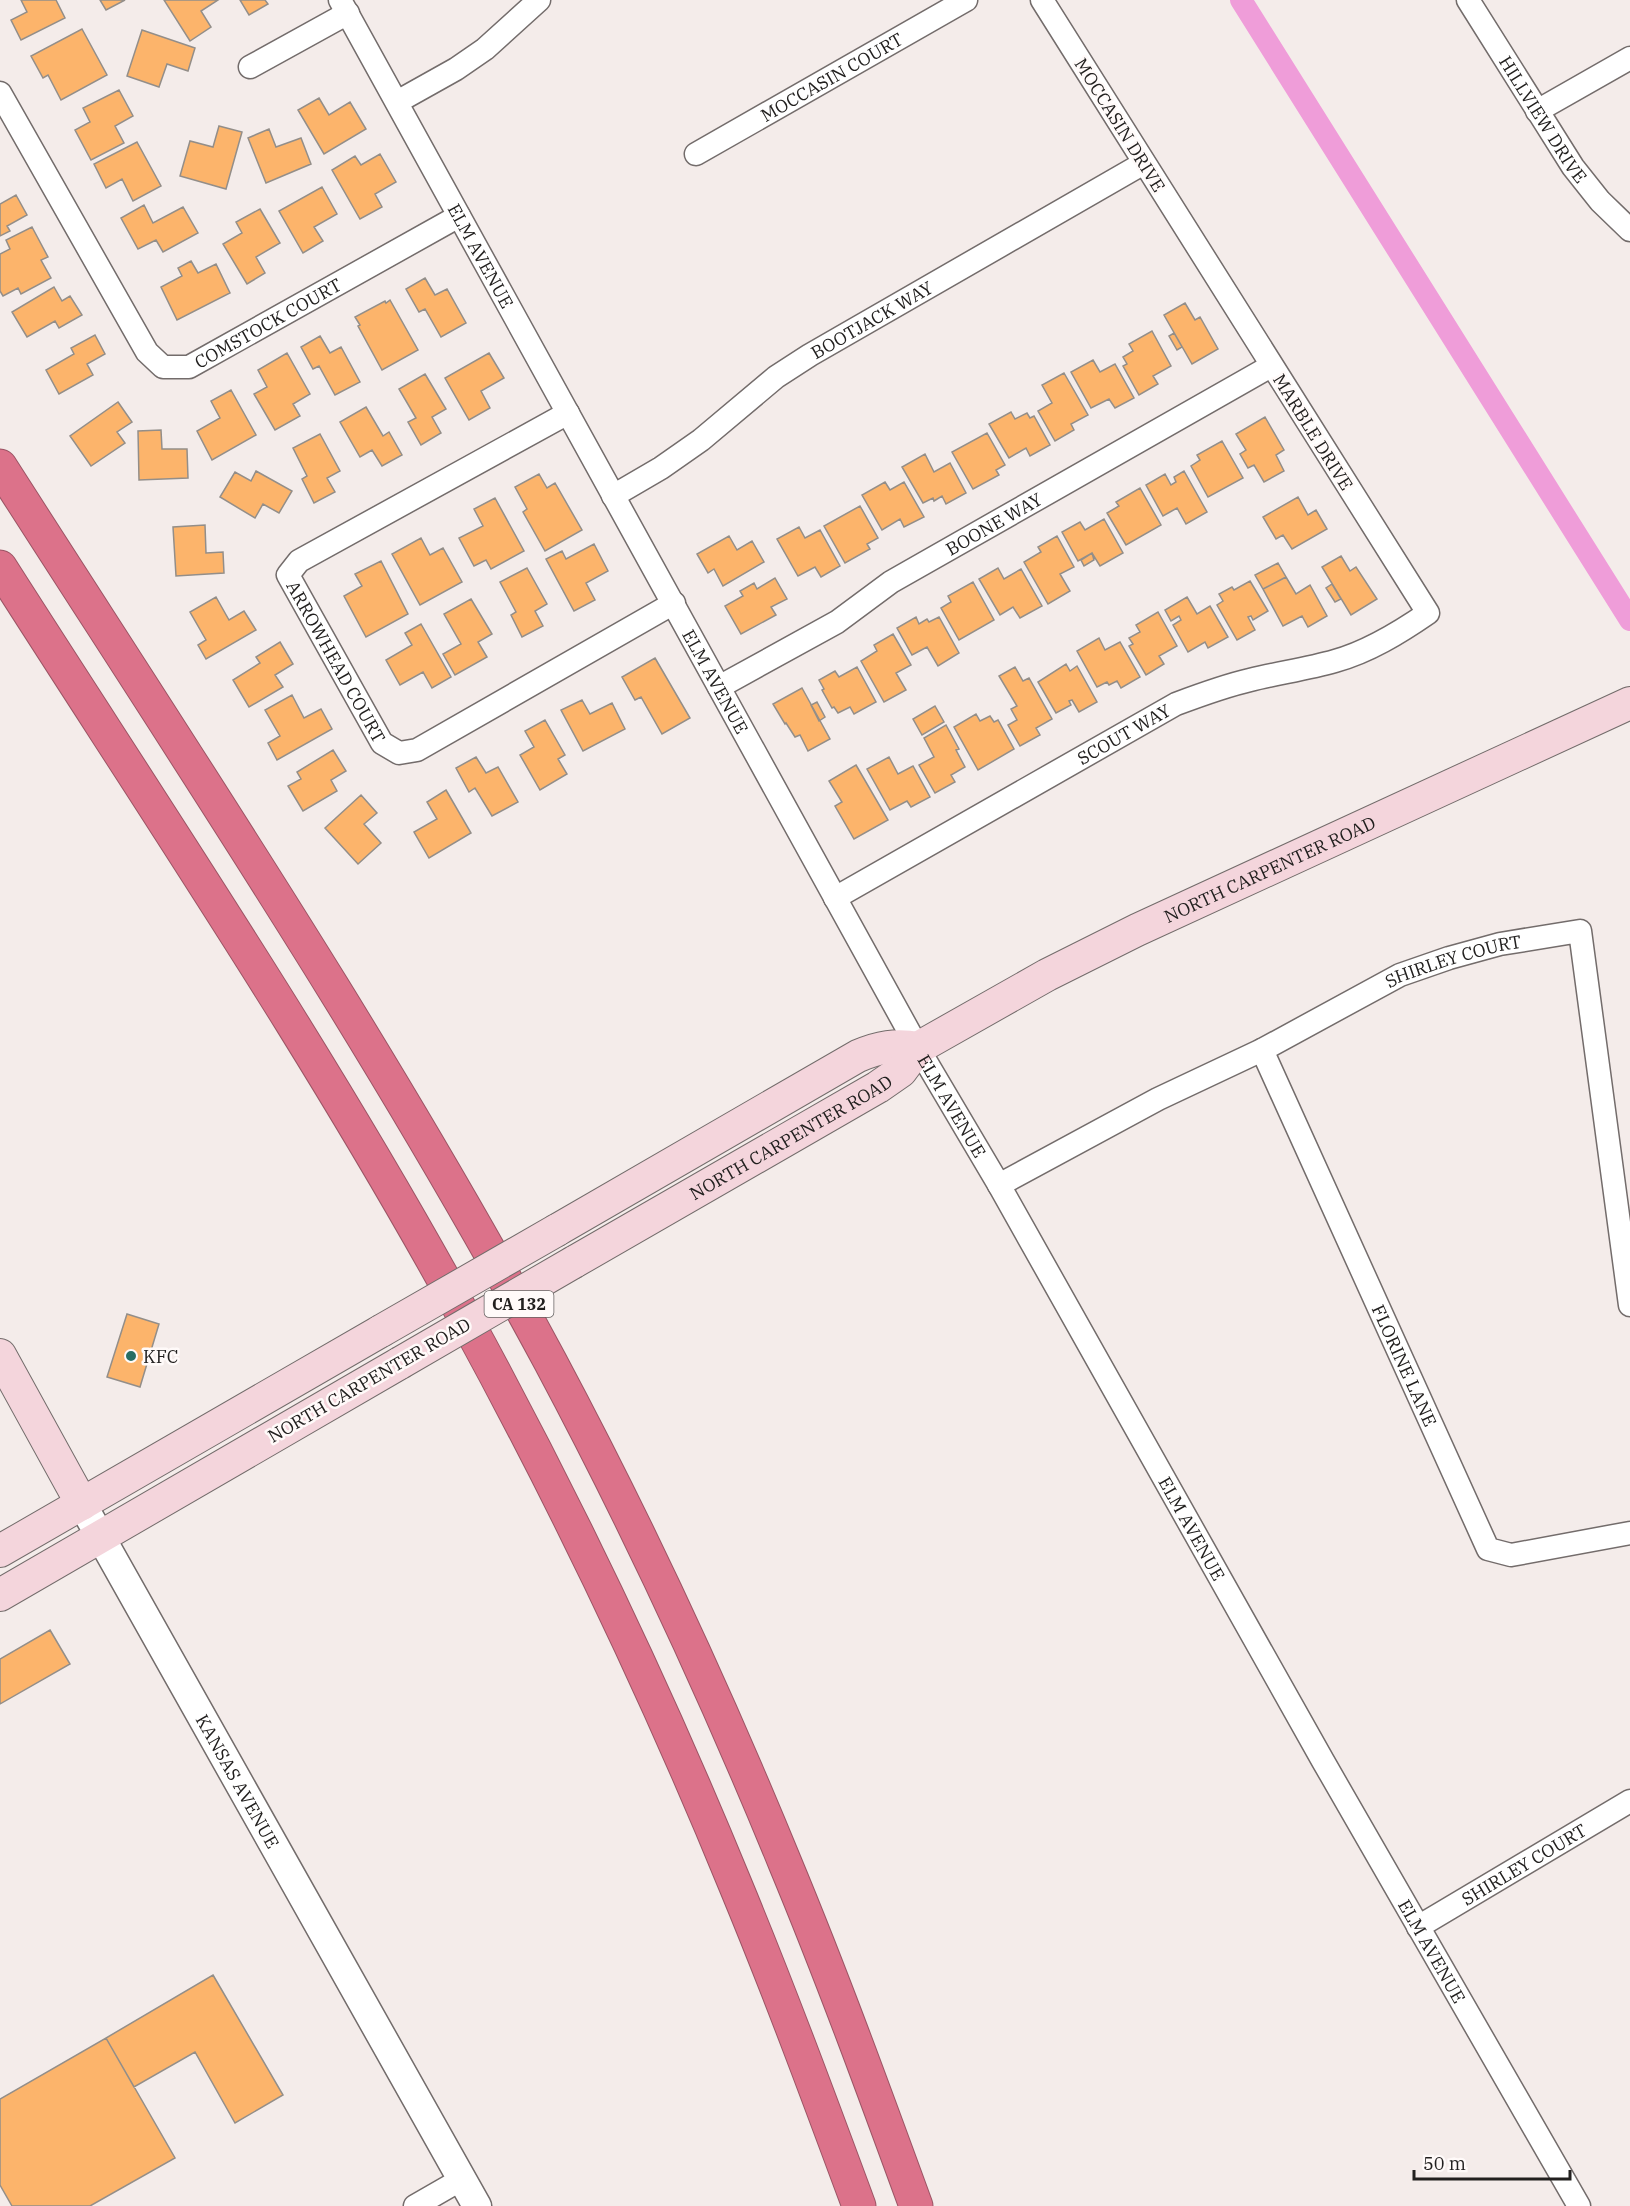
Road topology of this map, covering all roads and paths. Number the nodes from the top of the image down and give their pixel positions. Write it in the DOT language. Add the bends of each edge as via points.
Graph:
graph roads {
  1 [pos="539,0"];
  2 [pos="966,0"];
  3 [pos="1042,0"];
  4 [pos="1468,0"];
  5 [pos="344,7"];
  6 [pos="1630,58"];
  7 [pos="250,67"];
  8 [pos="0,93"];
  9 [pos="397,102"];
  10 [pos="1537,111"];
  11 [pos="696,154"];
  12 [pos="1144,163"];
  13 [pos="459,216"];
  14 [pos="1630,230"];
  15 [pos="1199,250"];
  16 [pos="1271,366"];
  17 [pos="568,413"];
  18 [pos="0,466"];
  19 [pos="613,496"];
  20 [pos="0,567"];
  21 [pos="674,603"];
  22 [pos="1428,614"];
  23 [pos="719,687"];
  24 [pos="1630,703"];
  25 [pos="835,898"];
  26 [pos="918,1048"];
  27 [pos="1262,1050"];
  28 [pos="999,1185"];
  29 [pos="1630,1305"];
  30 [pos="0,1355"];
  31 [pos="82,1504"];
  32 [pos="1630,1533"];
  33 [pos="100,1535"];
  34 [pos="0,1551"];
  35 [pos="0,1595"];
  36 [pos="1630,1801"];
  37 [pos="1419,1927"];
  38 [pos="462,2179"];
  39 [pos="415,2206"];
  40 [pos="477,2206"];
  41 [pos="859,2206"];
  42 [pos="916,2206"];
  43 [pos="1579,2206"];
  1 -- 9 [label="street" via="485,49"];
  2 -- 11 [label="street, MOCCASIN COURT"];
  3 -- 12 [label="street, MOCCASIN DRIVE"];
  4 -- 10 [label="street, HILLVIEW DRIVE"];
  5 -- 7 [label="street"];
  5 -- 9 [label="street, ELM AVENUE"];
  6 -- 10 [label="street"];
  8 -- 13 [label="street, COMSTOCK COURT" via="147,352 163,367 189,367"];
  9 -- 13 [label="street, ELM AVENUE"];
  10 -- 14 [label="street, HILLVIEW DRIVE" via="1573,167"];
  12 -- 15 [label="street, MOCCASIN DRIVE"];
  12 -- 19 [label="street, BOOTJACK WAY" via="810,355 776,377 701,440"];
  13 -- 17 [label="street, ELM AVENUE"];
  15 -- 16 [label="street, MARBLE DRIVE"];
  16 -- 22 [label="street, MARBLE DRIVE"];
  16 -- 23 [label="street, BOONE WAY" via="900,577 837,622"];
  17 -- 19 [label="street, ELM AVENUE"];
  17 -- 21 [label="street, ARROWHEAD COURT" via="299,561 288,575 382,742 399,753 417,750"];
  18 -- 42 [label="highway, CA 132" via="357,1025 437,1158 551,1363 653,1565 723,1718 814,1935"];
  19 -- 21 [label="street, ELM AVENUE"];
  20 -- 41 [label="highway, CA 132" via="350,1118 508,1400 618,1620 706,1813"];
  21 -- 23 [label="street, ELM AVENUE"];
  22 -- 25 [label="street, SCOUT WAY" via="1379,643 1338,660 1249,680 1176,704"];
  23 -- 25 [label="street, ELM AVENUE"];
  24 -- 26 [label="main road, NORTH CARPENTER ROAD" via="1137,930 1047,975"];
  25 -- 26 [label="street, ELM AVENUE"];
  26 -- 28 [label="street, ELM AVENUE"];
  26 -- 31 [label="main road, NORTH CARPENTER ROAD, bridge" via="887,1046 858,1056"];
  26 -- 33 [label="main road, NORTH CARPENTER ROAD, bridge" via="901,1071 884,1084"];
  27 -- 28 [label="street, SHIRLEY COURT" via="1158,1099"];
  27 -- 29 [label="street, SHIRLEY COURT" via="1400,975 1500,944 1580,931"];
  27 -- 32 [label="street, FLORINE LANE" via="1488,1549 1511,1556"];
  28 -- 37 [label="street, ELM AVENUE"];
  30 -- 31 [label="main road, KANSAS AVENUE"];
  31 -- 33 [label="street, KANSAS AVENUE"];
  31 -- 34 [label="main road, NORTH CARPENTER ROAD"];
  33 -- 35 [label="main road, NORTH CARPENTER ROAD"];
  33 -- 38 [label="street, KANSAS AVENUE"];
  36 -- 37 [label="street, SHIRLEY COURT"];
  37 -- 43 [label="street, ELM AVENUE"];
  38 -- 39 [label="street"];
  38 -- 40 [label="street, KANSAS AVENUE"];
}
